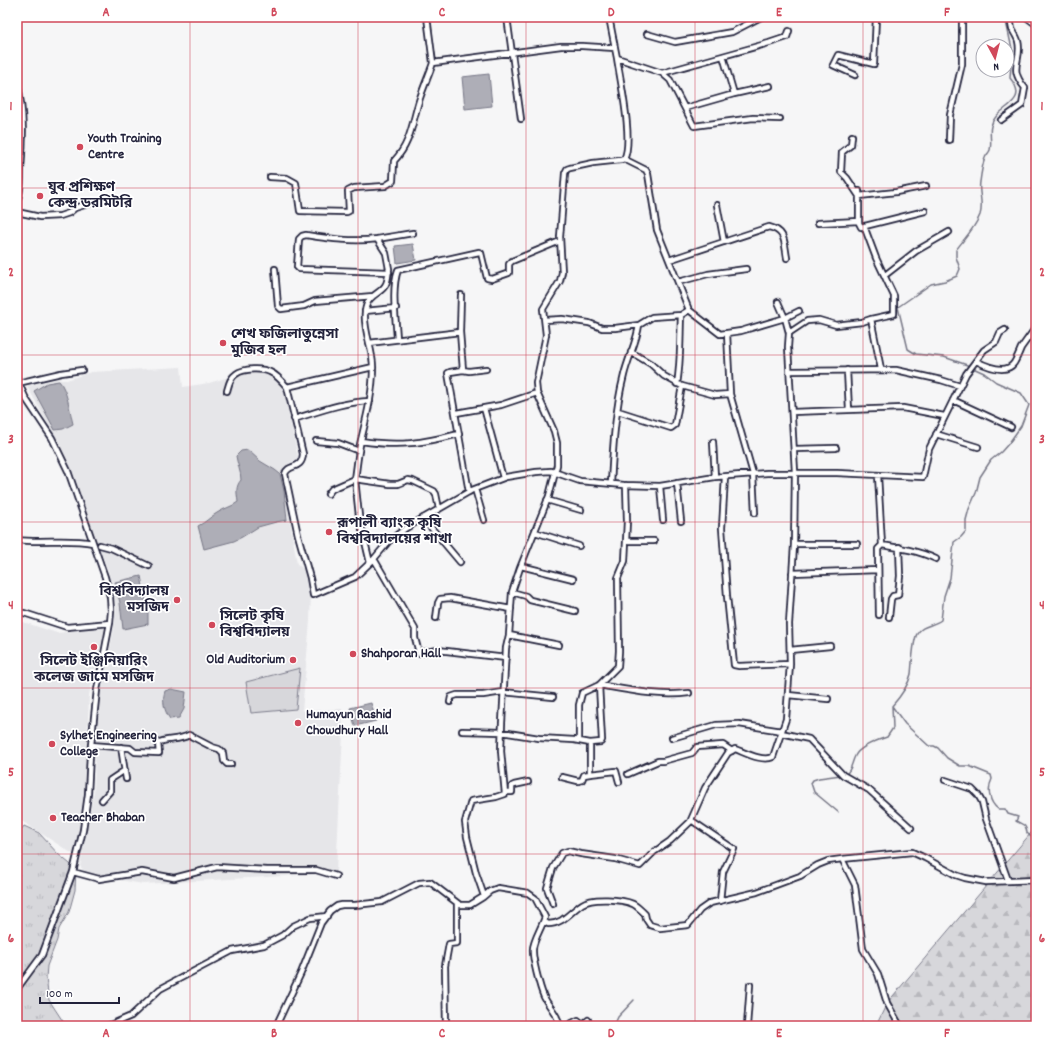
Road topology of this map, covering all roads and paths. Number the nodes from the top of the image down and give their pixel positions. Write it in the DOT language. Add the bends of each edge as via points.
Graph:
graph roads {
  1 [pos="427,17"];
  2 [pos="507,17"];
  3 [pos="609,17"];
  4 [pos="761,17"];
  5 [pos="876,17"];
  6 [pos="962,17"];
  7 [pos="1010,17"];
  8 [pos="1028,17"];
  9 [pos="1036,23"];
  10 [pos="789,31"];
  11 [pos="647,34"];
  12 [pos="615,48"];
  13 [pos="512,52"];
  14 [pos="723,56"];
  15 [pos="617,58"];
  16 [pos="434,63"];
  17 [pos="662,73"];
  18 [pos="855,75"];
  19 [pos="17,84"];
  20 [pos="770,86"];
  21 [pos="734,94"];
  22 [pos="685,108"];
  23 [pos="522,119"];
  24 [pos="780,119"];
  25 [pos="1001,120"];
  26 [pos="852,136"];
  27 [pos="949,140"];
  28 [pos="624,159"];
  29 [pos="270,177"];
  30 [pos="926,186"];
  31 [pos="859,191"];
  32 [pos="859,196"];
  33 [pos="17,201"];
  34 [pos="94,202"];
  35 [pos="717,205"];
  36 [pos="925,211"];
  37 [pos="17,212"];
  38 [pos="859,221"];
  39 [pos="818,223"];
  40 [pos="864,226"];
  41 [pos="949,232"];
  42 [pos="413,233"];
  43 [pos="378,239"];
  44 [pos="560,241"];
  45 [pos="724,242"];
  46 [pos="787,258"];
  47 [pos="669,260"];
  48 [pos="275,269"];
  49 [pos="746,269"];
  50 [pos="389,272"];
  51 [pos="884,276"];
  52 [pos="678,282"];
  53 [pos="461,295"];
  54 [pos="373,296"];
  55 [pos="778,302"];
  56 [pos="396,308"];
  57 [pos="688,310"];
  58 [pos="365,311"];
  59 [pos="799,311"];
  60 [pos="681,314"];
  61 [pos="785,318"];
  62 [pos="871,319"];
  63 [pos="545,320"];
  64 [pos="639,325"];
  65 [pos="1036,327"];
  66 [pos="1005,330"];
  67 [pos="460,332"];
  68 [pos="727,333"];
  69 [pos="789,334"];
  70 [pos="398,339"];
  71 [pos="369,343"];
  72 [pos="631,352"];
  73 [pos="976,361"];
  74 [pos="373,367"];
  75 [pos="486,369"];
  76 [pos="881,369"];
  77 [pos="82,370"];
  78 [pos="463,370"];
  79 [pos="847,370"];
  80 [pos="790,371"];
  81 [pos="18,381"];
  82 [pos="677,384"];
  83 [pos="682,386"];
  84 [pos="960,386"];
  85 [pos="287,387"];
  86 [pos="19,389"];
  87 [pos="227,390"];
  88 [pos="538,392"];
  89 [pos="730,394"];
  90 [pos="953,400"];
  91 [pos="370,401"];
  92 [pos="484,408"];
  93 [pos="849,410"];
  94 [pos="618,411"];
  95 [pos="792,412"];
  96 [pos="456,413"];
  97 [pos="944,416"];
  98 [pos="294,419"];
  99 [pos="1011,427"];
  100 [pos="459,434"];
  101 [pos="936,434"];
  102 [pos="361,440"];
  103 [pos="316,441"];
  104 [pos="713,442"];
  105 [pos="978,447"];
  106 [pos="794,448"];
  107 [pos="836,448"];
  108 [pos="359,451"];
  109 [pos="795,472"];
  110 [pos="556,473"];
  111 [pos="753,474"];
  112 [pos="878,475"];
  113 [pos="714,477"];
  114 [pos="725,477"];
  115 [pos="503,478"];
  116 [pos="355,479"];
  117 [pos="677,483"];
  118 [pos="611,484"];
  119 [pos="626,485"];
  120 [pos="660,486"];
  121 [pos="475,489"];
  122 [pos="469,492"];
  123 [pos="328,494"];
  124 [pos="547,500"];
  125 [pos="439,509"];
  126 [pos="581,510"];
  127 [pos="755,513"];
  128 [pos="423,518"];
  129 [pos="484,520"];
  130 [pos="663,520"];
  131 [pos="681,521"];
  132 [pos="535,532"];
  133 [pos="17,540"];
  134 [pos="626,540"];
  135 [pos="654,541"];
  136 [pos="93,543"];
  137 [pos="794,544"];
  138 [pos="857,544"];
  139 [pos="100,545"];
  140 [pos="882,545"];
  141 [pos="579,546"];
  142 [pos="899,547"];
  143 [pos="374,559"];
  144 [pos="936,559"];
  145 [pos="460,562"];
  146 [pos="370,563"];
  147 [pos="149,566"];
  148 [pos="521,566"];
  149 [pos="878,570"];
  150 [pos="792,573"];
  151 [pos="573,579"];
  152 [pos="512,592"];
  153 [pos="510,609"];
  154 [pos="575,610"];
  155 [pos="17,613"];
  156 [pos="879,615"];
  157 [pos="889,616"];
  158 [pos="436,618"];
  159 [pos="110,624"];
  160 [pos="509,635"];
  161 [pos="559,645"];
  162 [pos="830,646"];
  163 [pos="790,650"];
  164 [pos="506,658"];
  165 [pos="790,664"];
  166 [pos="599,686"];
  167 [pos="503,692"];
  168 [pos="689,693"];
  169 [pos="788,695"];
  170 [pos="553,697"];
  171 [pos="828,700"];
  172 [pos="450,702"];
  173 [pos="462,731"];
  174 [pos="502,732"];
  175 [pos="782,732"];
  176 [pos="672,738"];
  177 [pos="579,741"];
  178 [pos="590,743"];
  179 [pos="91,745"];
  180 [pos="121,747"];
  181 [pos="732,751"];
  182 [pos="231,764"];
  183 [pos="125,770"];
  184 [pos="590,774"];
  185 [pos="628,774"];
  186 [pos="562,777"];
  187 [pos="126,779"];
  188 [pos="945,780"];
  189 [pos="528,782"];
  190 [pos="619,782"];
  191 [pos="505,792"];
  192 [pos="102,800"];
  193 [pos="691,820"];
  194 [pos="911,828"];
  195 [pos="842,859"];
  196 [pos="73,872"];
  197 [pos="336,876"];
  198 [pos="1008,880"];
  199 [pos="1036,880"];
  200 [pos="484,896"];
  201 [pos="720,901"];
  202 [pos="457,903"];
  203 [pos="553,904"];
  204 [pos="326,916"];
  205 [pos="544,921"];
  206 [pos="750,985"];
  207 [pos="17,989"];
  208 [pos="588,1020"];
  209 [pos="108,1026"];
  210 [pos="276,1026"];
  211 [pos="446,1026"];
  212 [pos="560,1026"];
  213 [pos="566,1026"];
  214 [pos="747,1026"];
  215 [pos="900,1026"];
  1 -- 16 [label="street"];
  2 -- 13 [label="street"];
  3 -- 12 [label="street"];
  4 -- 11 [label="street" via="732,32 675,42"];
  5 -- 18 [label="street" via="874,64 838,55 833,65"];
  6 -- 27 [label="street" via="962,64 950,114"];
  7 -- 25 [label="street" via="1018,40 1017,79 1025,88 1022,105"];
  8 -- 9 [label="main road"];
  10 -- 14 [label="street" via="787,37"];
  12 -- 13 [label="street" via="560,46"];
  12 -- 15 [label="street"];
  13 -- 16 [label="street"];
  13 -- 23 [label="street"];
  14 -- 17 [label="street"];
  14 -- 21 [label="street"];
  15 -- 17 [label="street"];
  15 -- 28 [label="street" via="627,127"];
  16 -- 29 [label="street" via="420,99 411,134 394,161 393,181 385,186 354,188 348,191 347,212 300,211 296,183 287,178"];
  17 -- 22 [label="street" via="670,80"];
  19 -- 33 [label="street" via="23,136"];
  20 -- 21 [label="street"];
  21 -- 22 [label="street"];
  22 -- 24 [label="street" via="694,126 753,118"];
  26 -- 32 [label="street" via="851,145 842,152 841,172"];
  28 -- 44 [label="street" via="567,169"];
  28 -- 47 [label="street" via="646,170 648,174 657,230"];
  30 -- 32 [label="street"];
  31 -- 32 [label="street"];
  32 -- 38 [label="street"];
  34 -- 37 [label="street" via="60,216 40,217"];
  35 -- 45 [label="street"];
  36 -- 40 [label="street"];
  38 -- 39 [label="street"];
  38 -- 40 [label="street" via="861,227"];
  40 -- 51 [label="street"];
  41 -- 51 [label="street" via="916,251"];
  42 -- 43 [label="street"];
  43 -- 50 [label="street" via="386,254"];
  43 -- 50 [label="street" via="363,241 302,236 299,239 297,267 332,271"];
  44 -- 56 [label="street" via="512,261 509,264 509,273 492,279 487,278 479,252 398,270"];
  44 -- 63 [label="street" via="562,272 560,281 544,309"];
  45 -- 46 [label="street" via="765,228 775,228 783,235"];
  45 -- 47 [label="street"];
  47 -- 52 [label="street"];
  48 -- 54 [label="street" via="278,306 281,309 304,306 315,301"];
  49 -- 52 [label="street" via="708,274"];
  50 -- 54 [label="street" via="386,285"];
  51 -- 62 [label="street" via="894,296 894,314"];
  52 -- 57 [label="street"];
  53 -- 67 [label="street"];
  54 -- 58 [label="street" via="369,299"];
  55 -- 61 [label="street"];
  56 -- 58 [label="street"];
  56 -- 70 [label="street"];
  57 -- 60 [label="street"];
  57 -- 68 [label="street" via="720,334"];
  58 -- 71 [label="street"];
  59 -- 61 [label="street"];
  60 -- 64 [label="street" via="652,317"];
  60 -- 82 [label="street"];
  61 -- 68 [label="street"];
  61 -- 69 [label="street"];
  62 -- 69 [label="street" via="836,324 819,320 807,321"];
  62 -- 76 [label="street"];
  63 -- 64 [label="street" via="562,319 589,323 602,328"];
  63 -- 88 [label="street" via="546,335 536,383"];
  64 -- 72 [label="street"];
  65 -- 73 [label="street" via="1009,368 983,365"];
  66 -- 73 [label="street"];
  67 -- 70 [label="street"];
  67 -- 78 [label="street"];
  68 -- 89 [label="street"];
  69 -- 80 [label="street"];
  70 -- 71 [label="street"];
  71 -- 74 [label="street"];
  72 -- 82 [label="street"];
  72 -- 94 [label="street"];
  73 -- 84 [label="street"];
  74 -- 85 [label="street"];
  74 -- 91 [label="street"];
  75 -- 78 [label="street"];
  76 -- 79 [label="street"];
  76 -- 84 [label="street" via="915,373"];
  77 -- 81 [label="street"];
  78 -- 96 [label="street" via="448,373"];
  79 -- 80 [label="street"];
  79 -- 93 [label="street"];
  80 -- 95 [label="street"];
  81 -- 86 [label="street"];
  82 -- 83 [label="street"];
  83 -- 89 [label="street" via="715,395"];
  83 -- 94 [label="street" via="675,426 671,428"];
  84 -- 90 [label="street"];
  85 -- 87 [label="street" via="280,378 270,372 257,370 236,374 230,380"];
  85 -- 98 [label="street"];
  86 -- 136 [label="street" via="52,438 68,471"];
  88 -- 92 [label="street" via="509,403"];
  88 -- 110 [label="street" via="557,443"];
  89 -- 111 [label="street"];
  90 -- 97 [label="street"];
  90 -- 99 [label="street"];
  91 -- 98 [label="street" via="341,404"];
  91 -- 102 [label="street"];
  92 -- 96 [label="street"];
  92 -- 115 [label="street"];
  93 -- 95 [label="street"];
  93 -- 97 [label="street" via="903,408"];
  94 -- 118 [label="street"];
  95 -- 106 [label="street"];
  96 -- 100 [label="street"];
  97 -- 101 [label="street"];
  98 -- 146 [label="street" via="303,454 299,464 288,469 285,474 313,595 355,577"];
  100 -- 102 [label="street" via="405,445"];
  100 -- 122 [label="street"];
  101 -- 105 [label="street"];
  101 -- 112 [label="street" via="929,449 923,477"];
  102 -- 108 [label="street"];
  103 -- 108 [label="street" via="338,443"];
  104 -- 113 [label="street"];
  106 -- 107 [label="street"];
  106 -- 109 [label="street"];
  108 -- 116 [label="street"];
  109 -- 111 [label="street"];
  109 -- 112 [label="street"];
  109 -- 137 [label="street"];
  110 -- 115 [label="street" via="536,472"];
  110 -- 118 [label="street" via="580,481"];
  110 -- 124 [label="street"];
  111 -- 114 [label="street"];
  111 -- 127 [label="street"];
  112 -- 140 [label="street"];
  113 -- 114 [label="street"];
  113 -- 117 [label="street"];
  114 -- 165 [label="street" via="722,528 734,665"];
  115 -- 121 [label="street"];
  116 -- 123 [label="street" via="332,489"];
  116 -- 125 [label="street" via="390,484 413,481 434,491"];
  116 -- 146 [label="street" via="359,516"];
  117 -- 120 [label="street"];
  117 -- 131 [label="street"];
  118 -- 119 [label="street"];
  119 -- 120 [label="street"];
  119 -- 134 [label="street"];
  120 -- 130 [label="street"];
  121 -- 122 [label="street"];
  121 -- 129 [label="street"];
  122 -- 125 [label="street"];
  124 -- 126 [label="street"];
  124 -- 132 [label="street"];
  125 -- 128 [label="street"];
  128 -- 143 [label="street" via="389,541"];
  128 -- 145 [label="street"];
  132 -- 141 [label="street"];
  132 -- 148 [label="street"];
  133 -- 136 [label="street" via="80,540"];
  134 -- 135 [label="street"];
  134 -- 166 [label="street" via="625,561 618,578 618,666"];
  136 -- 159 [label="street" via="110,597"];
  137 -- 138 [label="street"];
  137 -- 150 [label="street"];
  139 -- 147 [label="street"];
  140 -- 142 [label="street"];
  140 -- 149 [label="street" via="878,549"];
  142 -- 144 [label="street"];
  142 -- 157 [label="street" via="898,595 891,599"];
  143 -- 146 [label="street"];
  143 -- 164 [label="street" via="414,629 419,653 438,650"];
  148 -- 151 [label="street"];
  148 -- 152 [label="street"];
  149 -- 150 [label="street"];
  149 -- 156 [label="street"];
  150 -- 163 [label="street"];
  152 -- 153 [label="street"];
  152 -- 154 [label="street" via="526,596 530,600"];
  153 -- 158 [label="street" via="450,598 440,599"];
  153 -- 160 [label="street"];
  155 -- 159 [label="street" via="67,627"];
  159 -- 179 [label="street" via="97,690"];
  160 -- 161 [label="street"];
  160 -- 164 [label="street"];
  162 -- 163 [label="street"];
  163 -- 165 [label="street"];
  164 -- 167 [label="street"];
  165 -- 169 [label="street"];
  166 -- 168 [label="street" via="649,693"];
  166 -- 177 [label="street" via="582,693 579,705"];
  166 -- 178 [label="street" via="602,740"];
  167 -- 170 [label="street"];
  167 -- 172 [label="street" via="457,695 451,697"];
  167 -- 174 [label="street"];
  169 -- 171 [label="street"];
  169 -- 175 [label="street"];
  173 -- 174 [label="street"];
  174 -- 177 [label="street"];
  174 -- 191 [label="street"];
  175 -- 176 [label="street" via="739,724 716,724"];
  175 -- 181 [label="street" via="773,757 751,756 735,749"];
  175 -- 194 [label="street" via="809,739 843,775 869,790"];
  177 -- 178 [label="street"];
  178 -- 184 [label="street"];
  179 -- 180 [label="street"];
  179 -- 196 [label="street" via="83,830"];
  180 -- 182 [label="street" via="136,752 159,753 158,743 161,741 178,740 189,735 219,749 226,764"];
  180 -- 183 [label="street"];
  181 -- 185 [label="street" via="723,745 697,747 692,753 658,761"];
  181 -- 193 [label="street" via="728,753 705,788"];
  183 -- 187 [label="street"];
  183 -- 192 [label="street" via="110,780 110,791"];
  184 -- 186 [label="street" via="584,775 582,780 578,781"];
  184 -- 190 [label="street" via="616,771"];
  188 -- 198 [label="street" via="972,789 978,794"];
  189 -- 191 [label="street" via="514,785 512,792"];
  191 -- 200 [label="street" via="496,797 471,801 466,815 467,837"];
  193 -- 201 [label="street" via="734,849 723,872"];
  193 -- 203 [label="street" via="670,842 654,852 640,866 568,851 562,853 553,868 547,888"];
  195 -- 198 [label="street" via="912,852 965,878 986,882"];
  195 -- 201 [label="street" via="828,861 800,876 757,892"];
  195 -- 215 [label="street" via="855,885 863,949 878,974 888,1003"];
  196 -- 197 [label="street" via="99,878 142,872 174,878 218,867 316,870"];
  196 -- 207 [label="street" via="42,955"];
  198 -- 199 [label="street"];
  200 -- 202 [label="street" via="470,905"];
  200 -- 205 [label="street" via="498,888 528,892 535,898"];
  201 -- 205 [label="street" via="710,903 688,925 671,927 650,926 645,914 633,904 611,899 582,903 564,919 553,924"];
  202 -- 204 [label="street" via="430,882 424,882 382,902 337,906"];
  202 -- 211 [label="street" via="457,943 449,944 445,966"];
  204 -- 209 [label="street" via="310,918 264,945 232,951 160,989 131,1016"];
  204 -- 210 [label="street"];
  205 -- 212 [label="street" via="533,949 534,960 542,991 547,1003 558,1017"];
  206 -- 214 [label="street"];
  208 -- 213 [label="street" via="583,1024 578,1020"];
}
